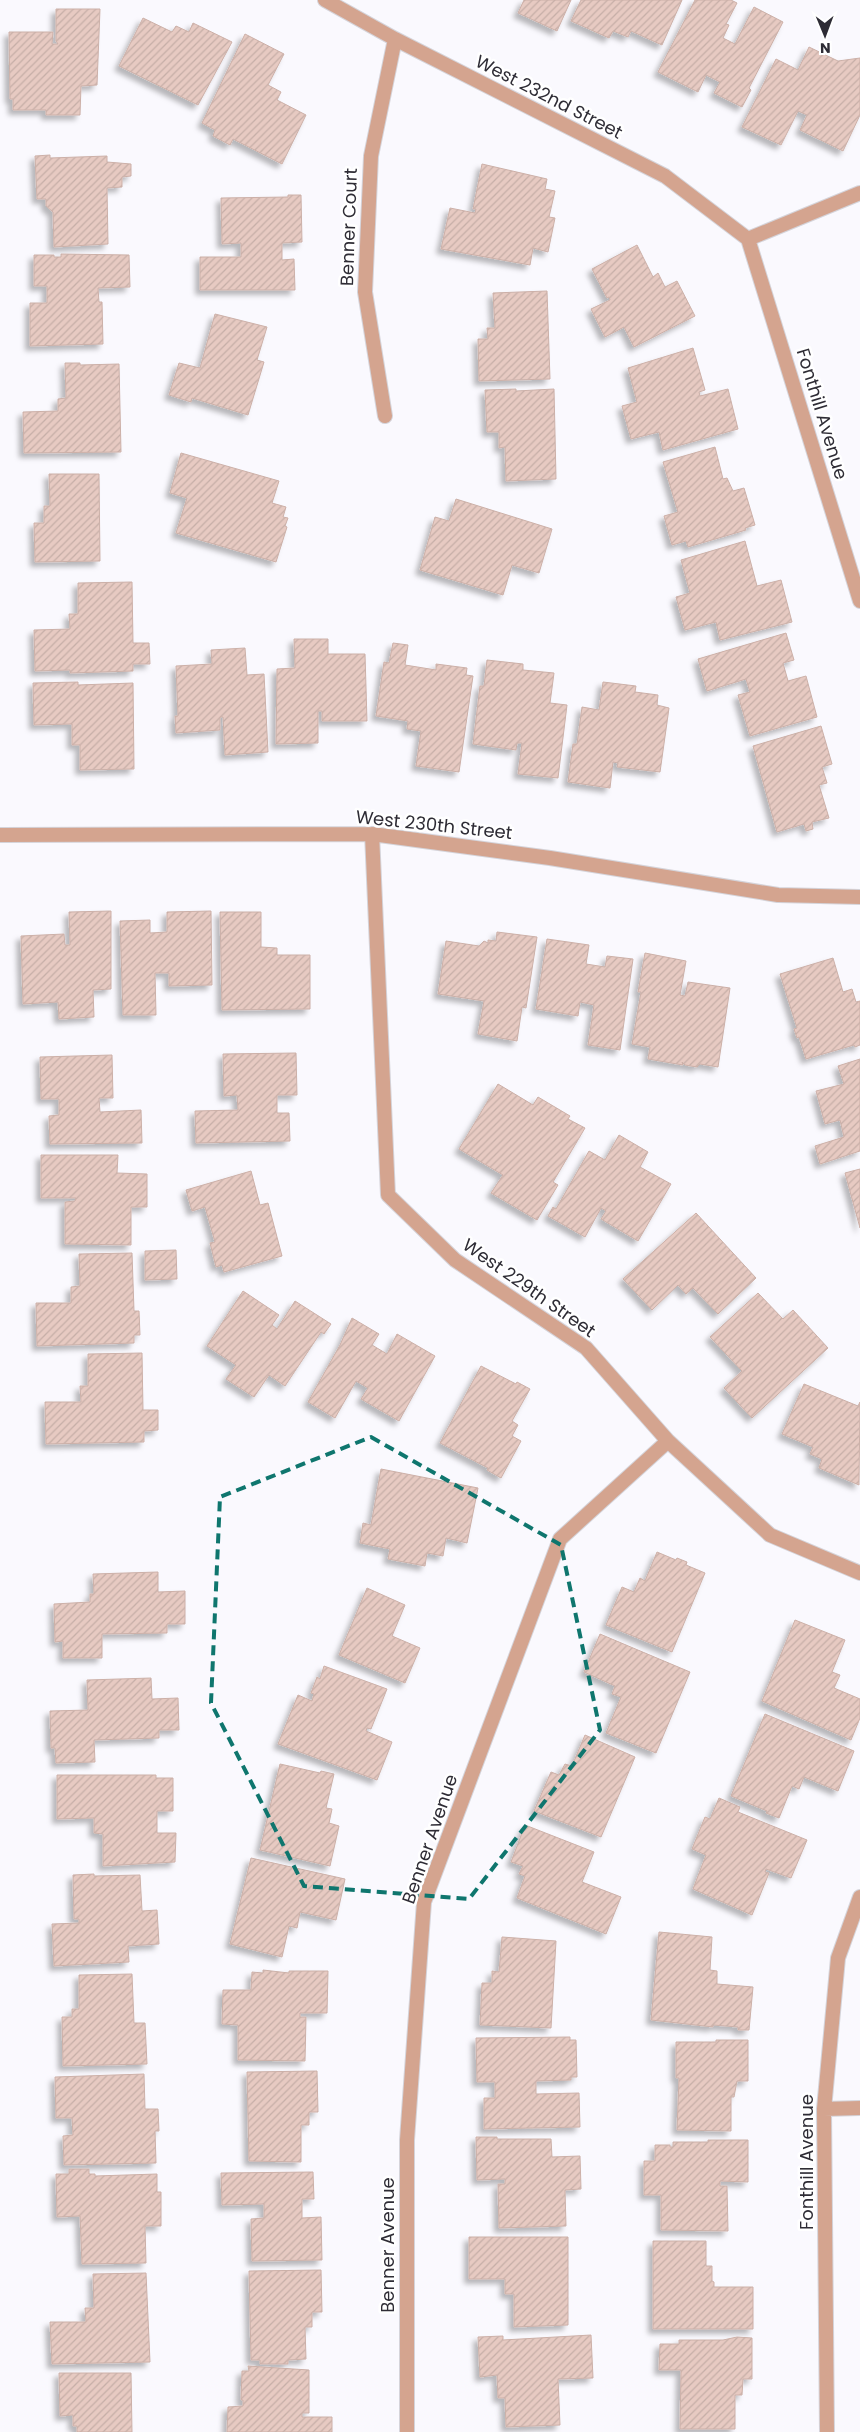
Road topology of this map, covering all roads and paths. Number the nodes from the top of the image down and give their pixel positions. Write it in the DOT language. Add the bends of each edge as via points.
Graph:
graph roads {
  1 [pos="325,0"];
  2 [pos="395,39"];
  3 [pos="860,193"];
  4 [pos="748,239"];
  5 [pos="385,416"];
  6 [pos="860,600"];
  7 [pos="372,834"];
  8 [pos="0,835"];
  9 [pos="860,897"];
  10 [pos="668,1441"];
  11 [pos="860,1573"];
  12 [pos="860,1897"];
  13 [pos="860,2108"];
  14 [pos="824,2109"];
  15 [pos="407,2432"];
  16 [pos="827,2432"];
  1 -- 2 [label="street, West 232nd Street"];
  2 -- 4 [label="street, West 232nd Street" via="665,176"];
  2 -- 5 [label="street, Benner Court" via="370,156 365,292"];
  3 -- 4 [label="street"];
  4 -- 6 [label="street, Fonthill Avenue"];
  7 -- 8 [label="street, West 230th Street"];
  7 -- 9 [label="street, West 230th Street" via="550,858 778,895"];
  7 -- 10 [label="street, West 229th Street" via="388,1195 455,1260 586,1348"];
  10 -- 11 [label="street, West 229th Street" via="770,1535"];
  10 -- 15 [label="street, Benner Avenue" via="560,1539 424,1902 407,2140"];
  12 -- 14 [label="street, Fonthill Avenue" via="838,1958"];
  13 -- 14 [label="street"];
  14 -- 16 [label="street, Fonthill Avenue"];
}
